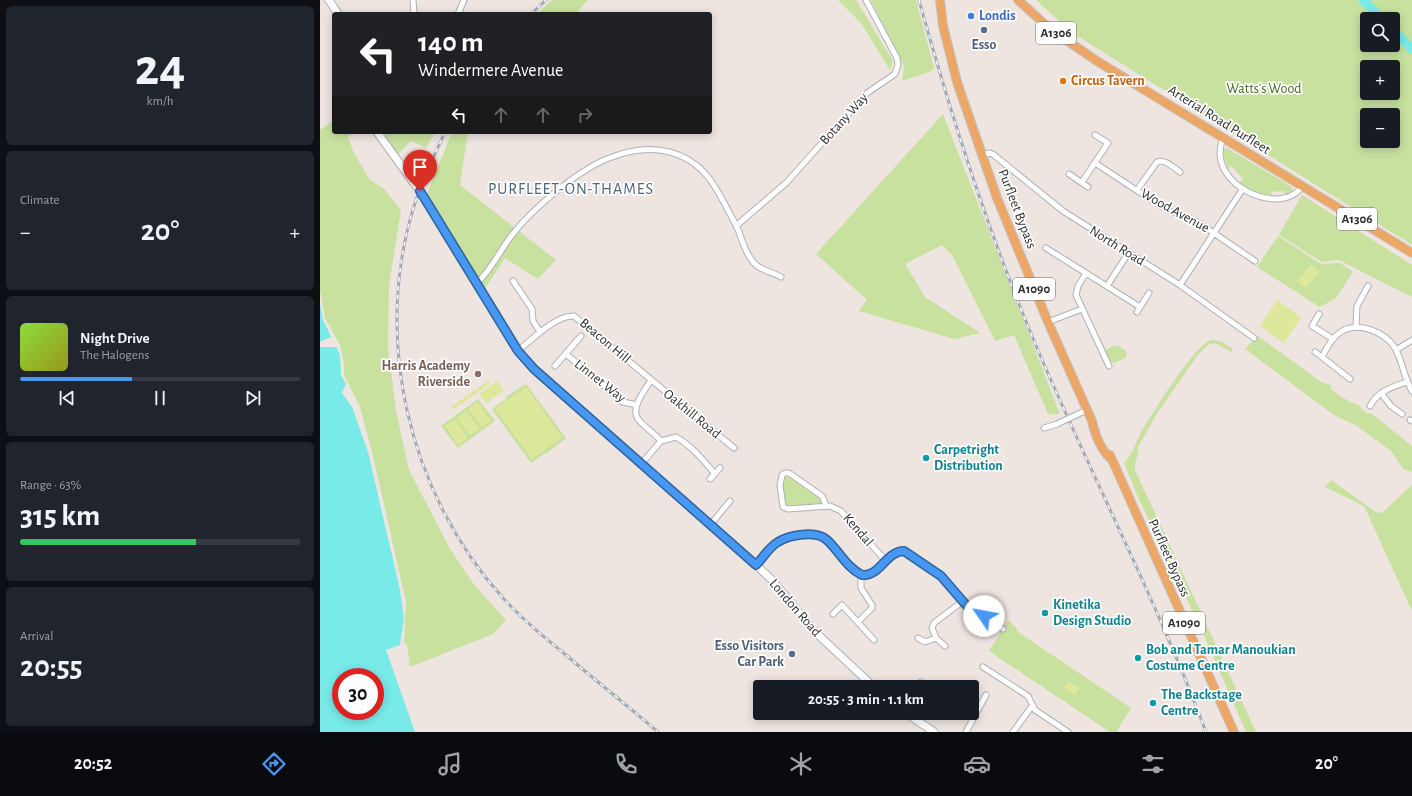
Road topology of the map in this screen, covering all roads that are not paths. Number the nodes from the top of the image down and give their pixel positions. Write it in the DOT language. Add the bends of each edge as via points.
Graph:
graph roads {
  1 [pos="329,0"];
  2 [pos="413,0"];
  3 [pos="464,0"];
  4 [pos="866,0"];
  5 [pos="940,0"];
  6 [pos="1018,0"];
  7 [pos="337,12"];
  8 [pos="414,12"];
  9 [pos="459,12"];
  10 [pos="378,134"];
  11 [pos="1096,135"];
  12 [pos="1223,138"];
  13 [pos="982,155"];
  14 [pos="1094,163"];
  15 [pos="1180,172"];
  16 [pos="1069,174"];
  17 [pos="1082,182"];
  18 [pos="1302,186"];
  19 [pos="1088,187"];
  20 [pos="1137,190"];
  21 [pos="1242,190"];
  22 [pos="736,226"];
  23 [pos="1215,234"];
  24 [pos="1046,248"];
  25 [pos="1129,252"];
  26 [pos="1412,253"];
  27 [pos="1255,261"];
  28 [pos="1086,273"];
  29 [pos="781,277"];
  30 [pos="513,281"];
  31 [pos="476,284"];
  32 [pos="1180,285"];
  33 [pos="1107,286"];
  34 [pos="1368,286"];
  35 [pos="1149,294"];
  36 [pos="1140,307"];
  37 [pos="1082,308"];
  38 [pos="1137,312"];
  39 [pos="1319,314"];
  40 [pos="1048,322"];
  41 [pos="1356,327"];
  42 [pos="540,332"];
  43 [pos="580,336"];
  44 [pos="1254,338"];
  45 [pos="1333,340"];
  46 [pos="1412,340"];
  47 [pos="1396,350"];
  48 [pos="518,351"];
  49 [pos="1315,352"];
  50 [pos="566,354"];
  51 [pos="1322,357"];
  52 [pos="555,366"];
  53 [pos="1108,366"];
  54 [pos="651,380"];
  55 [pos="1350,380"];
  56 [pos="1407,382"];
  57 [pos="1412,391"];
  58 [pos="1381,393"];
  59 [pos="637,405"];
  60 [pos="1370,406"];
  61 [pos="1087,410"];
  62 [pos="1402,414"];
  63 [pos="1044,428"];
  64 [pos="661,441"];
  65 [pos="734,448"];
  66 [pos="642,463"];
  67 [pos="720,468"];
  68 [pos="714,474"];
  69 [pos="710,479"];
  70 [pos="730,501"];
  71 [pos="826,506"];
  72 [pos="711,524"];
  73 [pos="886,561"];
  74 [pos="756,565"];
  75 [pos="862,575"];
  76 [pos="963,601"];
  77 [pos="832,614"];
  78 [pos="858,622"];
  79 [pos="1003,629"];
  80 [pos="918,638"];
  81 [pos="936,638"];
  82 [pos="874,640"];
  83 [pos="945,646"];
  84 [pos="983,667"];
  85 [pos="866,680"];
  86 [pos="986,695"];
  87 [pos="1032,706"];
  88 [pos="916,720"];
  89 [pos="934,732"];
  90 [pos="966,732"];
  91 [pos="1013,732"];
  92 [pos="1068,732"];
  93 [pos="1234,732"];
  1 -- 7 [label="street"];
  2 -- 8 [label="street"];
  3 -- 9 [label="street"];
  4 -- 22 [label="street, Botany Way" via="898,58 895,74 867,93 786,183"];
  5 -- 13 [label="main road, Purfleet Bypass / A1090" via="942,26 948,51"];
  6 -- 12 [label="main road, Arterial Road Purfleet / A1306" via="1050,29 1097,61"];
  10 -- 31 [label="street, London Road" via="428,204"];
  11 -- 14 [label="street" via="1108,143"];
  12 -- 18 [label="main road, Arterial Road Purfleet / A1306"];
  12 -- 21 [label="street" via="1220,149 1223,166 1233,182"];
  13 -- 25 [label="street, North Road" via="994,155 1063,211"];
  13 -- 40 [label="main road, Purfleet Bypass / A1090"];
  14 -- 17 [label="street"];
  14 -- 20 [label="street, Wood Avenue"];
  15 -- 20 [label="street" via="1160,160"];
  16 -- 17 [label="street"];
  17 -- 19 [label="street"];
  18 -- 21 [label="street" via="1295,194 1274,198 1257,196"];
  18 -- 26 [label="main road, Arterial Road Purfleet / A1306"];
  20 -- 23 [label="street, Wood Avenue"];
  21 -- 23 [label="street"];
  22 -- 29 [label="street" via="757,265"];
  22 -- 31 [label="street" via="714,186 694,162 665,150 637,151 611,157 556,192 512,235 489,273"];
  23 -- 27 [label="street, Wood Avenue"];
  23 -- 32 [label="street"];
  24 -- 28 [label="street"];
  25 -- 32 [label="street, North Road"];
  25 -- 33 [label="street"];
  28 -- 33 [label="street"];
  28 -- 37 [label="street" via="1076,295"];
  30 -- 42 [label="street" via="532,309 533,321"];
  31 -- 48 [label="street, London Road"];
  32 -- 44 [label="street, North Road"];
  33 -- 36 [label="street"];
  34 -- 41 [label="street" via="1357,306"];
  35 -- 36 [label="street"];
  36 -- 38 [label="street"];
  37 -- 40 [label="street"];
  37 -- 53 [label="street"];
  39 -- 45 [label="street" via="1312,326"];
  40 -- 61 [label="main road, Purfleet Bypass / A1090"];
  41 -- 45 [label="street" via="1346,329"];
  41 -- 47 [label="street" via="1366,328 1387,337"];
  42 -- 48 [label="street, Beacon Hill"];
  42 -- 54 [label="street, Beacon Hill" via="568,315 574,316"];
  43 -- 50 [label="street, Linnet Way"];
  45 -- 51 [label="street"];
  46 -- 47 [label="street"];
  47 -- 56 [label="street"];
  48 -- 66 [label="street, London Road" via="534,369"];
  49 -- 51 [label="street"];
  50 -- 52 [label="street, Linnet Way"];
  50 -- 59 [label="street, Linnet Way" via="623,402"];
  51 -- 55 [label="street"];
  54 -- 59 [label="street, Linnet Way"];
  54 -- 65 [label="street, Oakhill Road"];
  56 -- 57 [label="street"];
  56 -- 58 [label="street"];
  58 -- 60 [label="street"];
  58 -- 62 [label="street" via="1391,406"];
  59 -- 64 [label="street, Linnet Way" via="635,412 638,420"];
  61 -- 63 [label="street, bridge"];
  61 -- 93 [label="main road, Purfleet Bypass / A1090" via="1098,427"];
  64 -- 66 [label="street"];
  64 -- 68 [label="street" via="676,437 683,441 698,454"];
  66 -- 72 [label="street, London Road"];
  67 -- 68 [label="street"];
  68 -- 69 [label="street"];
  70 -- 72 [label="street"];
  71 -- 71 [label="street, Kendal" via="792,509 783,507 780,485 782,475 789,473 822,496"];
  71 -- 73 [label="street, Kendal" via="833,506 841,511"];
  72 -- 74 [label="street, London Road"];
  73 -- 75 [label="street" via="872,574"];
  73 -- 76 [label="street" via="894,553 904,551 941,576"];
  74 -- 75 [label="street" via="776,543 790,537 816,535 826,539 849,565"];
  74 -- 85 [label="street, London Road" via="814,631"];
  75 -- 78 [label="street" via="861,588 872,608"];
  76 -- 79 [label="street"];
  76 -- 81 [label="street" via="934,623 932,628"];
  77 -- 78 [label="street" via="842,605"];
  78 -- 82 [label="street"];
  80 -- 81 [label="street" via="925,642"];
  81 -- 83 [label="street"];
  84 -- 87 [label="street" via="1028,696"];
  86 -- 90 [label="street"];
  87 -- 91 [label="street"];
  87 -- 92 [label="street"];
  88 -- 89 [label="street"];
}
